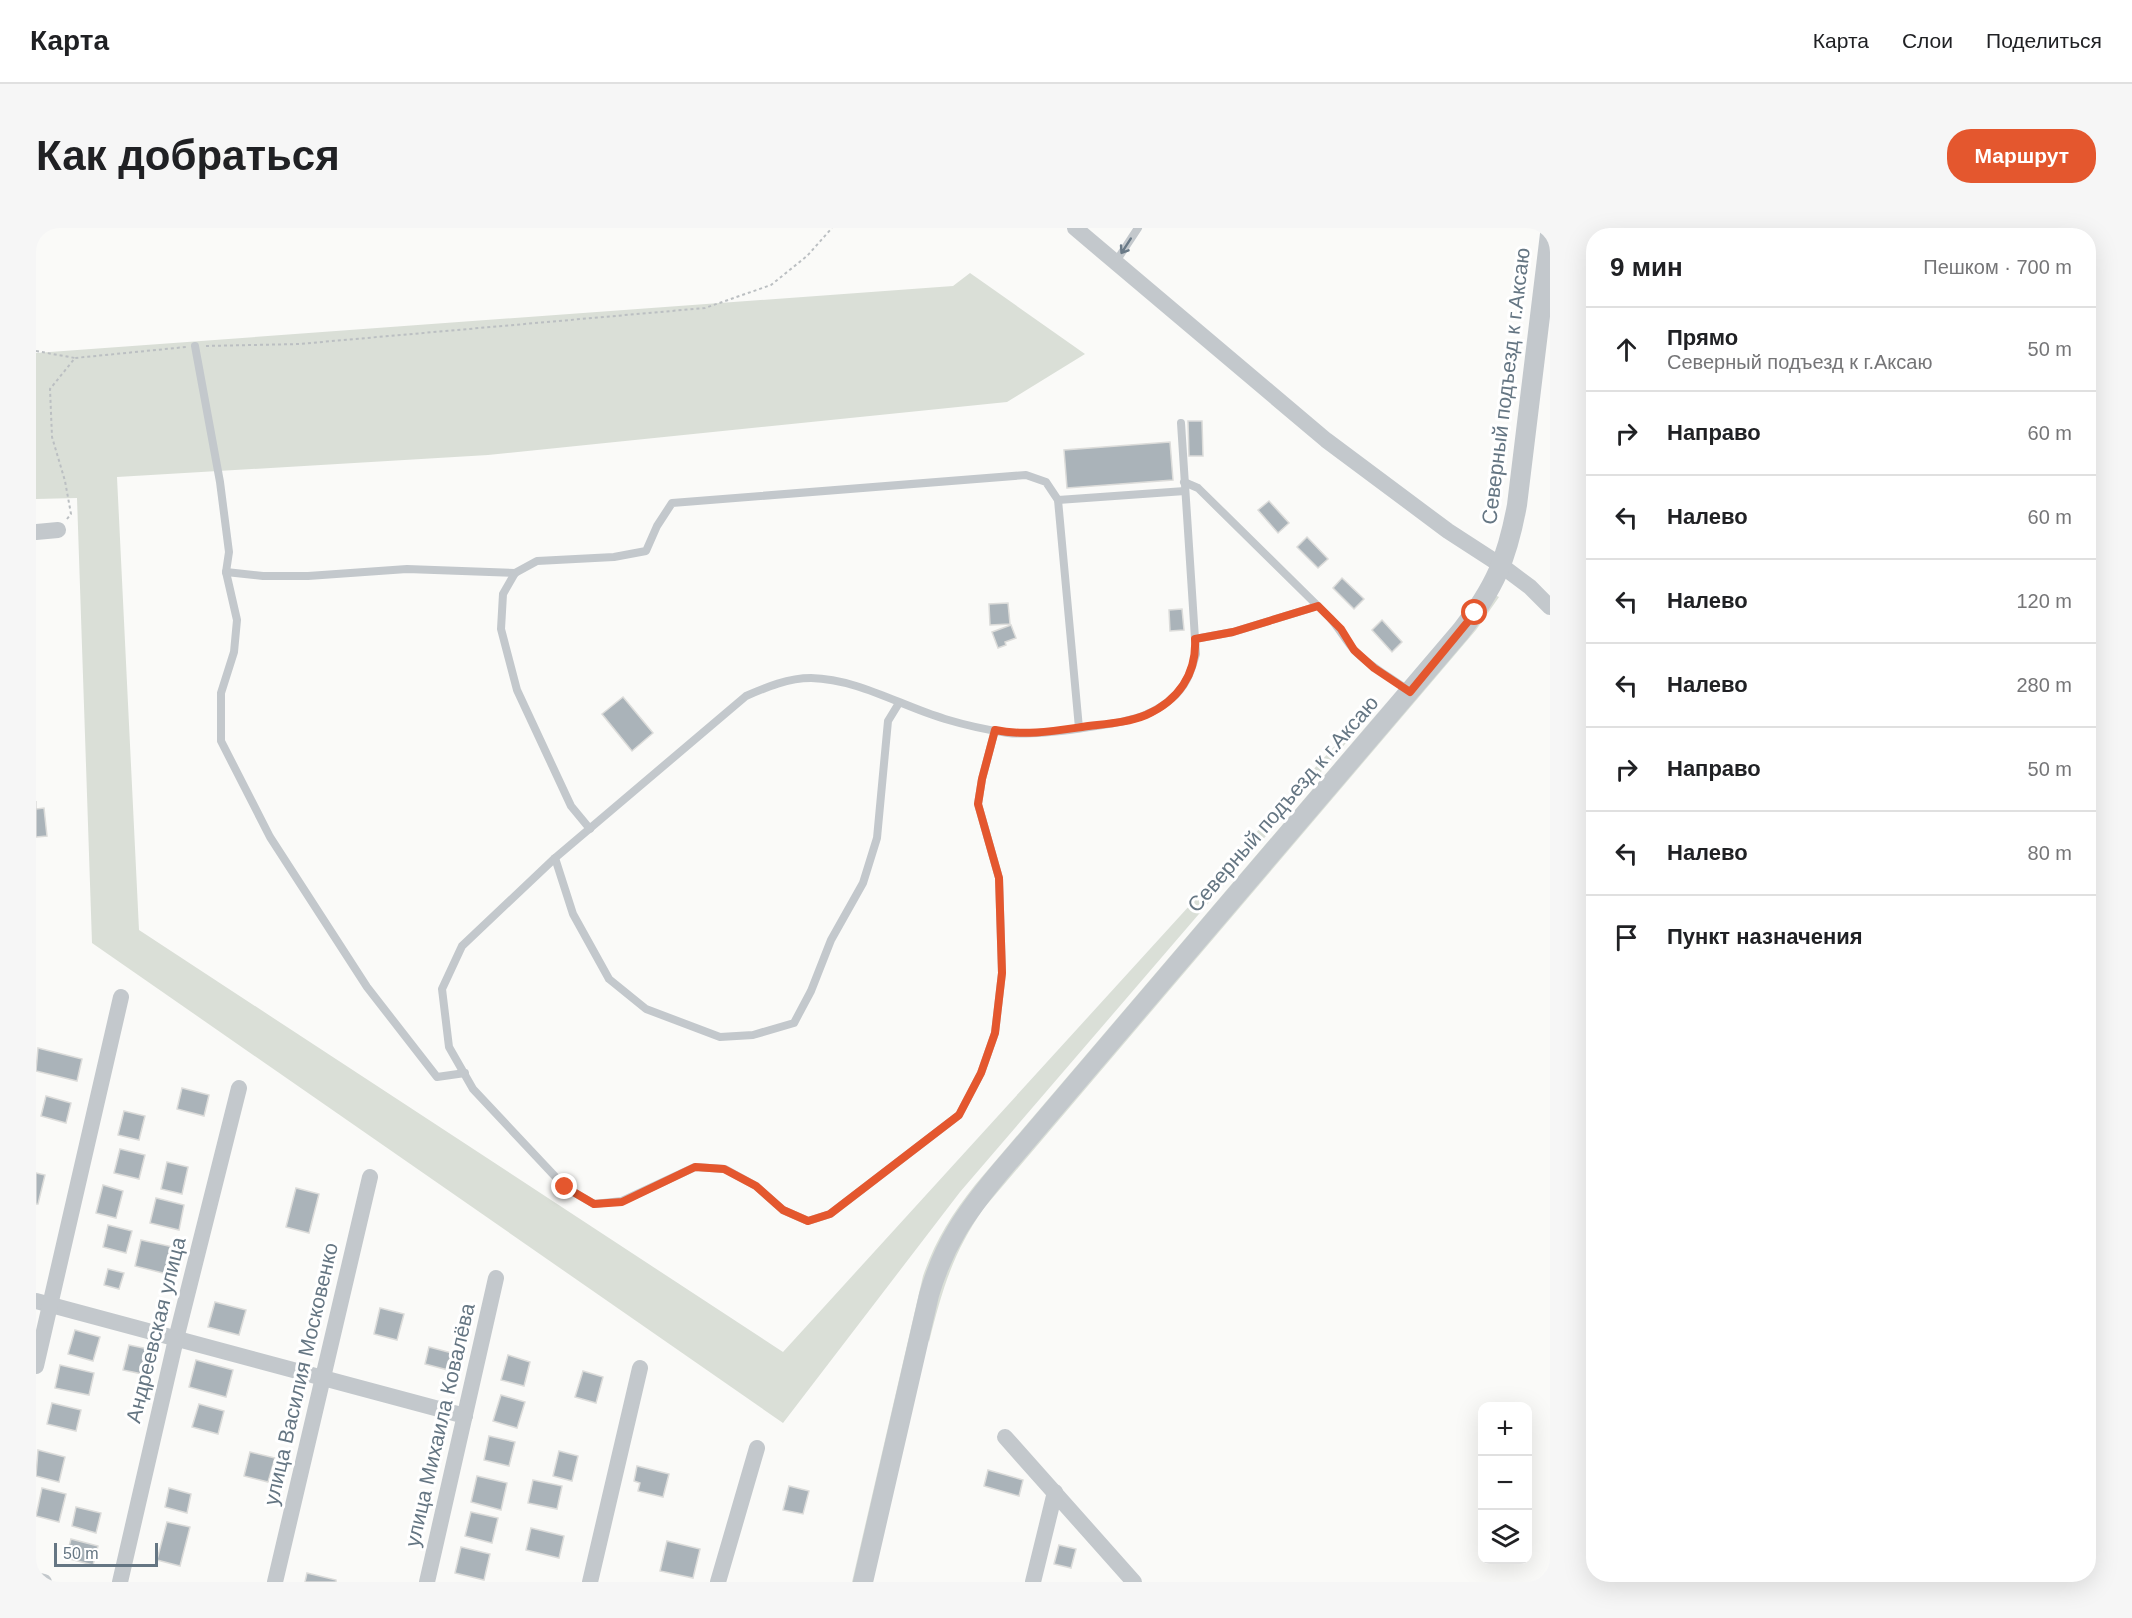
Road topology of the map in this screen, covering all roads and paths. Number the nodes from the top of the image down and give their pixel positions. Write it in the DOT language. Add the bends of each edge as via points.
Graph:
graph roads {
  1 [pos="832,228"];
  2 [pos="1075,228"];
  3 [pos="1138,228"];
  4 [pos="1550,234"];
  5 [pos="1115,263"];
  6 [pos="195,346"];
  7 [pos="36,351"];
  8 [pos="75,357"];
  9 [pos="1181,423"];
  10 [pos="1184,486"];
  11 [pos="1058,500"];
  12 [pos="58,530"];
  13 [pos="36,532"];
  14 [pos="1502,566"];
  15 [pos="226,572"];
  16 [pos="515,573"];
  17 [pos="1318,606"];
  18 [pos="1550,607"];
  19 [pos="1195,639"];
  20 [pos="1410,692"];
  21 [pos="898,703"];
  22 [pos="1079,728"];
  23 [pos="995,730"];
  24 [pos="590,829"];
  25 [pos="555,858"];
  26 [pos="121,998"];
  27 [pos="465,1073"];
  28 [pos="238,1088"];
  29 [pos="370,1177"];
  30 [pos="496,1278"];
  31 [pos="43,1302"];
  32 [pos="176,1339"];
  33 [pos="36,1366"];
  34 [pos="640,1368"];
  35 [pos="324,1377"];
  36 [pos="465,1416"];
  37 [pos="1005,1437"];
  38 [pos="758,1448"];
  39 [pos="1055,1491"];
  40 [pos="36,1580"];
  41 [pos="44,1582"];
  42 [pos="120,1582"];
  43 [pos="275,1582"];
  44 [pos="427,1582"];
  45 [pos="590,1582"];
  46 [pos="718,1582"];
  47 [pos="862,1582"];
  48 [pos="1033,1582"];
  49 [pos="1134,1582"];
  1 -- 6 [label="path" via="807,256 771,285 705,308 299,344"];
  2 -- 5 [label="street"];
  3 -- 5 [label="lane, one-way"];
  4 -- 14 [label="street, Северный подъезд к г.Аксаю" via="1517,505"];
  5 -- 14 [label="street" via="1326,440"];
  6 -- 8 [label="path"];
  6 -- 15 [label="lane" via="220,482 229,552"];
  7 -- 8 [label="path"];
  8 -- 12 [label="path" via="50,389 52,436 71,514"];
  9 -- 10 [label="lane"];
  10 -- 11 [label="lane"];
  10 -- 17 [label="lane" via="1198,488"];
  10 -- 19 [label="lane"];
  11 -- 16 [label="lane" via="1046,482 1026,475 672,503 646,551 614,558 537,561"];
  11 -- 22 [label="lane"];
  12 -- 13 [label="street"];
  14 -- 18 [label="street"];
  14 -- 20 [label="street, Северный подъезд к г.Аксаю" via="1475,613"];
  15 -- 16 [label="lane" via="263,576 407,569"];
  15 -- 27 [label="lane" via="237,620 234,652 221,693 221,741 270,837 367,987 437,1077"];
  16 -- 24 [label="lane" via="503,594 501,628 517,690 571,806"];
  17 -- 19 [label="lane" via="1233,632"];
  17 -- 20 [label="lane" via="1341,629 1354,650"];
  19 -- 22 [label="lane" via="1196,654 1189,679 1170,700 1146,715"];
  20 -- 47 [label="street, Северный подъезд к г.Аксаю" via="969,1209 940,1262 930,1295"];
  21 -- 23 [label="lane"];
  21 -- 24 [label="lane" via="852,685 811,678 779,682 746,696"];
  21 -- 25 [label="lane" via="888,721 877,838 863,883 831,940 794,1023 753,1035 720,1037 645,1009 609,979 573,914"];
  22 -- 23 [label="lane" via="1009,733"];
  23 -- 27 [label="lane" via="978,804 999,878 1002,973 995,1033 981,1073 959,1115 830,1214 808,1221 783,1210 756,1186 724,1169 695,1167 622,1202 594,1204 565,1187 473,1089"];
  24 -- 25 [label="lane"];
  25 -- 27 [label="lane" via="462,946 442,989 449,1047"];
  26 -- 31 [label="street"];
  28 -- 32 [label="street, Андреевская улица"];
  29 -- 35 [label="street, улица Василия Московенко"];
  30 -- 36 [label="street, улица Михаила Ковалёва"];
  31 -- 32 [label="street"];
  31 -- 33 [label="street"];
  32 -- 35 [label="street"];
  32 -- 42 [label="street, Андреевская улица"];
  34 -- 45 [label="street"];
  35 -- 36 [label="street"];
  35 -- 43 [label="street, улица Василия Московенко"];
  36 -- 44 [label="street, улица Михаила Ковалёва"];
  37 -- 39 [label="street"];
  38 -- 46 [label="street"];
  39 -- 48 [label="street"];
  39 -- 49 [label="street"];
  40 -- 41 [label="street"];
}
